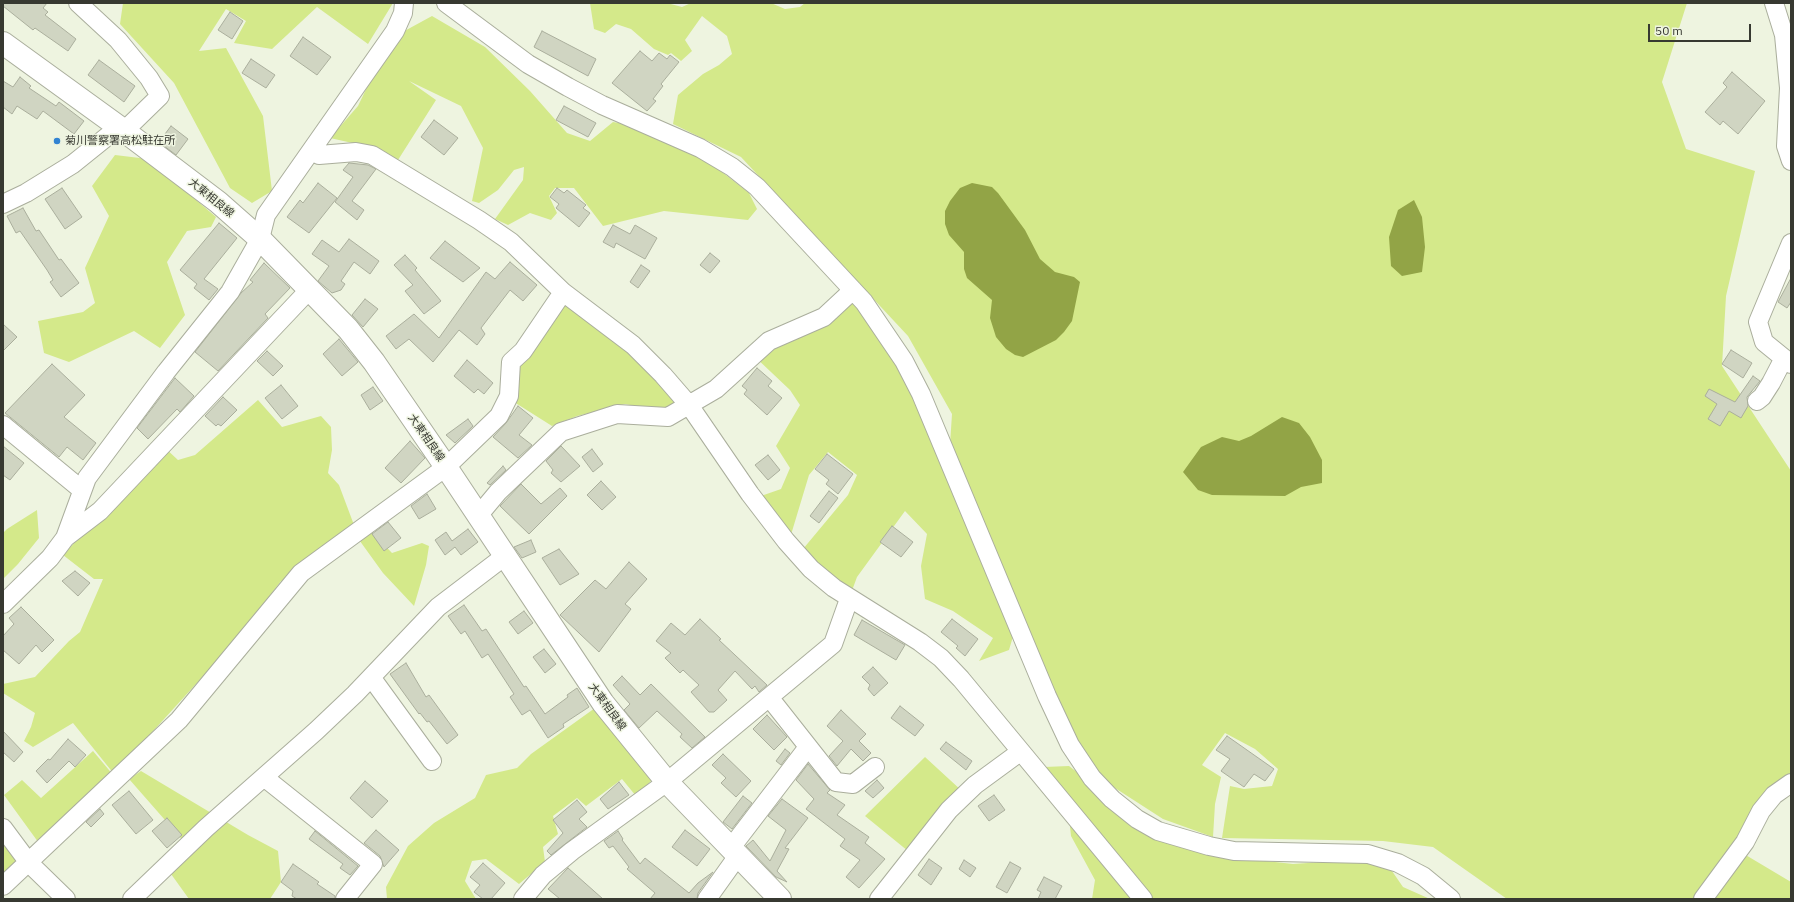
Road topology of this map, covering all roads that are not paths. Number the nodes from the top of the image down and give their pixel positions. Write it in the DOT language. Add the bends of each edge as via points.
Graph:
graph roads {
  1 [pos="78,3"];
  2 [pos="404,3"];
  3 [pos="446,3"];
  4 [pos="1774,3"];
  5 [pos="3,43"];
  6 [pos="122,129"];
  7 [pos="311,151"];
  8 [pos="1791,161"];
  9 [pos="3,204"];
  10 [pos="260,239"];
  11 [pos="1791,243"];
  12 [pos="310,289"];
  13 [pos="853,290"];
  14 [pos="563,292"];
  15 [pos="1787,361"];
  16 [pos="1757,401"];
  17 [pos="689,405"];
  18 [pos="3,425"];
  19 [pos="446,467"];
  20 [pos="82,490"];
  21 [pos="478,516"];
  22 [pos="65,538"];
  23 [pos="504,556"];
  24 [pos="849,599"];
  25 [pos="3,604"];
  26 [pos="371,677"];
  27 [pos="769,697"];
  28 [pos="808,747"];
  29 [pos="1020,752"];
  30 [pos="432,761"];
  31 [pos="875,767"];
  32 [pos="265,778"];
  33 [pos="667,782"];
  34 [pos="1791,783"];
  35 [pos="3,828"];
  36 [pos="734,853"];
  37 [pos="29,863"];
  38 [pos="3,886"];
  39 [pos="66,899"];
  40 [pos="132,899"];
  41 [pos="345,899"];
  42 [pos="523,899"];
  43 [pos="707,899"];
  44 [pos="780,899"];
  45 [pos="879,899"];
  46 [pos="1143,899"];
  47 [pos="1451,899"];
  48 [pos="1703,899"];
  1 -- 6 [label="street" via="118,40 160,96"];
  2 -- 7 [label="street" via="403,13 395,31"];
  3 -- 13 [label="street" via="528,64 561,83 602,105 700,148 732,167 758,187"];
  4 -- 8 [label="street" via="1784,34 1789,88 1786,146"];
  5 -- 6 [label="main road, 大東相良線"];
  6 -- 9 [label="street" via="73,164"];
  6 -- 10 [label="main road, 大東相良線" via="218,202"];
  7 -- 10 [label="street" via="266,215"];
  7 -- 14 [label="street" via="319,155 356,152 372,155 511,242"];
  10 -- 12 [label="main road, 大東相良線"];
  10 -- 20 [label="street" via="230,292 166,372 87,478"];
  11 -- 15 [label="street" via="1758,322 1764,342"];
  12 -- 19 [label="main road, 大東相良線" via="348,329 374,362"];
  12 -- 22 [label="street" via="100,511"];
  13 -- 17 [label="street" via="824,317 769,341 716,389"];
  13 -- 47 [label="street" via="897,350 921,394 1047,696 1070,745 1092,778 1112,799 1137,819 1158,831 1209,846 1234,851 1368,854 1398,863 1423,876"];
  14 -- 17 [label="street" via="633,345"];
  14 -- 19 [label="street" via="523,351 511,362 509,396 499,416"];
  15 -- 16 [label="street"];
  17 -- 21 [label="street" via="668,417 617,414 561,432 498,492"];
  17 -- 24 [label="street" via="750,494 786,541 810,569"];
  18 -- 20 [label="street"];
  19 -- 21 [label="main road, 大東相良線"];
  19 -- 37 [label="street" via="302,573 179,720"];
  20 -- 22 [label="street"];
  21 -- 23 [label="main road, 大東相良線"];
  22 -- 25 [label="street" via="50,558"];
  23 -- 26 [label="street" via="438,607"];
  23 -- 33 [label="main road, 大東相良線" via="603,703"];
  24 -- 27 [label="street" via="833,644"];
  24 -- 29 [label="street" via="920,642 941,658"];
  26 -- 30 [label="street"];
  26 -- 32 [label="street"];
  27 -- 28 [label="street"];
  27 -- 33 [label="street"];
  28 -- 31 [label="street" via="836,782 853,784"];
  28 -- 36 [label="street"];
  29 -- 45 [label="street" via="975,785 949,810"];
  29 -- 46 [label="street"];
  32 -- 40 [label="street" via="206,828"];
  32 -- 41 [label="street" via="373,864"];
  33 -- 36 [label="main road, 大東相良線"];
  33 -- 42 [label="street" via="572,851 543,875"];
  34 -- 48 [label="street" via="1774,795 1761,812 1745,842"];
  35 -- 37 [label="street"];
  36 -- 43 [label="street"];
  36 -- 44 [label="main road, 大東相良線"];
  37 -- 38 [label="street"];
  37 -- 39 [label="street"];
}
